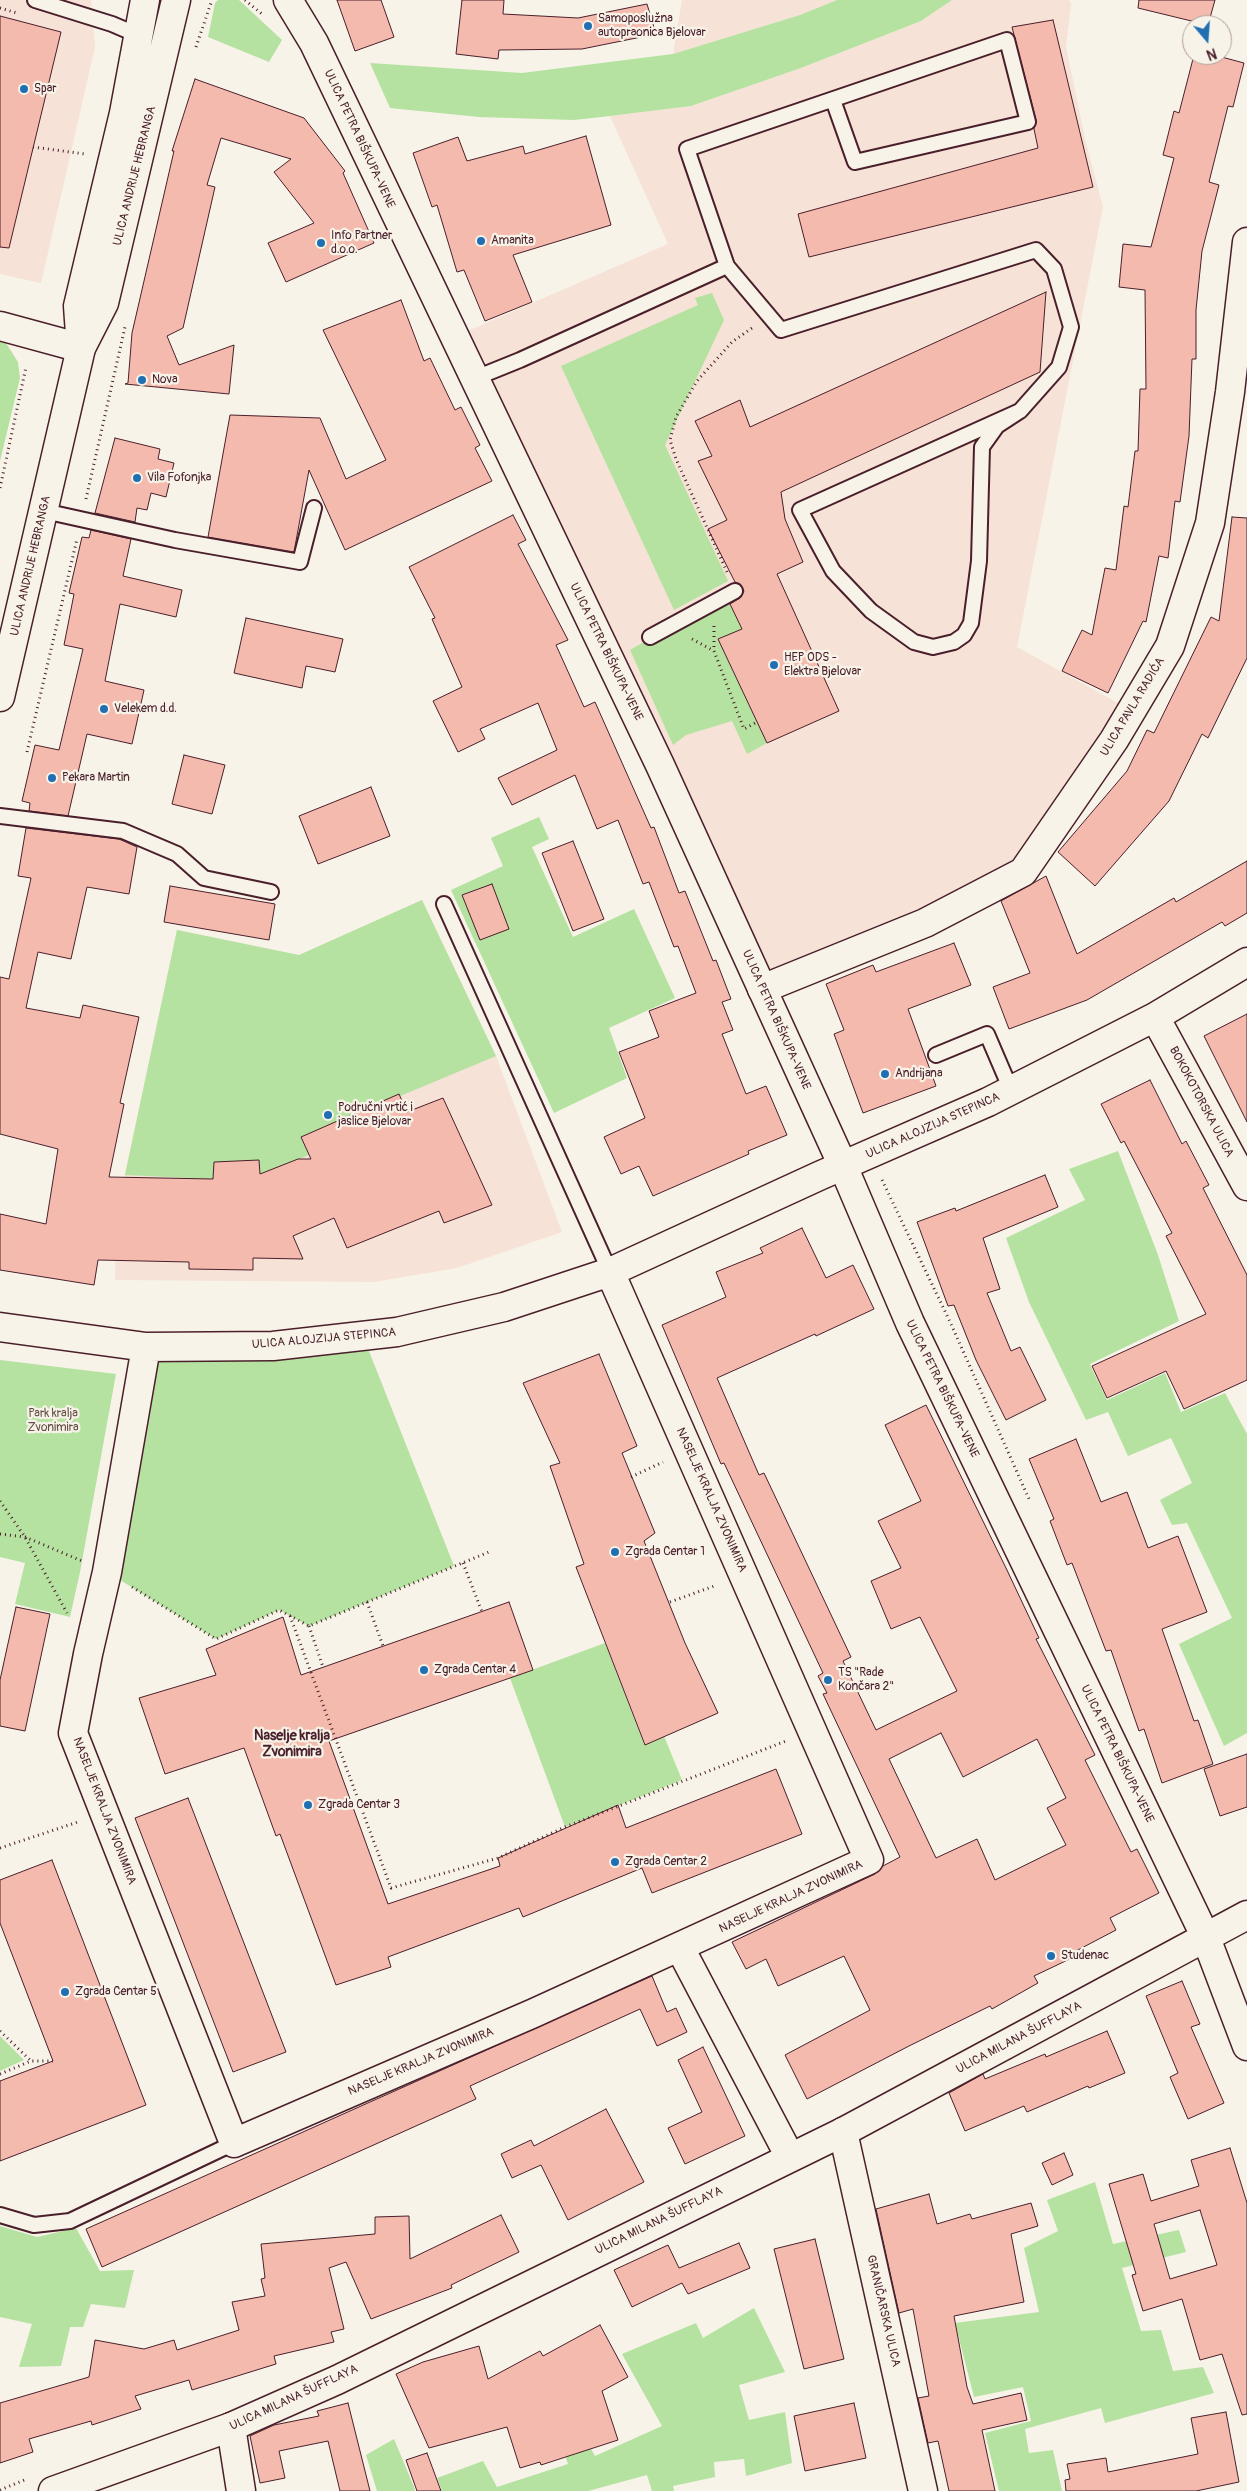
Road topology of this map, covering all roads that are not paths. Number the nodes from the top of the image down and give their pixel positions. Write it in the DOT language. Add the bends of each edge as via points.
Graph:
graph roads {
  1 [pos="35,0"];
  2 [pos="145,0"];
  3 [pos="176,0"];
  4 [pos="289,0"];
  5 [pos="140,36"];
  6 [pos="833,100"];
  7 [pos="1247,242"];
  8 [pos="727,266"];
  9 [pos="0,326"];
  10 [pos="81,348"];
  11 [pos="473,379"];
  12 [pos="1238,394"];
  13 [pos="1020,411"];
  14 [pos="314,508"];
  15 [pos="44,511"];
  16 [pos="735,591"];
  17 [pos="8,633"];
  18 [pos="650,637"];
  19 [pos="0,697"];
  20 [pos="0,816"];
  21 [pos="271,892"];
  22 [pos="444,904"];
  23 [pos="1247,962"];
  24 [pos="762,989"];
  25 [pos="1155,1017"];
  26 [pos="936,1055"];
  27 [pos="1011,1090"];
  28 [pos="843,1166"];
  29 [pos="1247,1186"];
  30 [pos="610,1272"];
  31 [pos="0,1327"];
  32 [pos="146,1348"];
  33 [pos="1247,1915"];
  34 [pos="1206,1938"];
  35 [pos="680,1948"];
  36 [pos="1247,2046"];
  37 [pos="843,2132"];
  38 [pos="234,2144"];
  39 [pos="790,2157"];
  40 [pos="0,2215"];
  41 [pos="231,2428"];
  42 [pos="53,2491"];
  43 [pos="241,2491"];
  44 [pos="923,2491"];
  1 -- 5 [label="lane"];
  2 -- 5 [label="street, ULICA ANDRIJE HEBRANGA"];
  3 -- 10 [label="street, ULICA ANDRIJE HEBRANGA" via="104,304"];
  4 -- 11 [label="street, ULICA PETRA BIŠKUPA-VENE" via="314,43"];
  5 -- 10 [label="street, ULICA ANDRIJE HEBRANGA" via="78,306"];
  6 -- 6 [label="lane" via="1007,40 1028,122 855,162"];
  6 -- 8 [label="lane" via="687,149"];
  7 -- 12 [label="street, ULICA PAVLA RADIĆA"];
  8 -- 11 [label="lane"];
  8 -- 13 [label="lane" via="781,330 1036,250 1054,269 1071,327 1059,367"];
  9 -- 10 [label="street"];
  10 -- 15 [label="street, ULICA ANDRIJE HEBRANGA"];
  11 -- 24 [label="street, ULICA PETRA BIŠKUPA-VENE" via="660,764"];
  12 -- 24 [label="street, ULICA PAVLA RADIĆA" via="1210,523 1170,646 1114,740 1023,872 925,923"];
  13 -- 13 [label="lane" via="997,426 982,446 978,561 971,623 964,635 954,642 933,647 914,642 871,611 834,571 800,510"];
  14 -- 15 [label="lane" via="300,562 175,540"];
  15 -- 17 [label="street, ULICA ANDRIJE HEBRANGA"];
  16 -- 18 [label="lane"];
  17 -- 19 [label="street, ULICA ANDRIJE HEBRANGA"];
  20 -- 21 [label="lane" via="123,832 177,854 204,878"];
  22 -- 30 [label="lane"];
  23 -- 25 [label="street, ULICA ALOJZIJA STEPINCA"];
  24 -- 28 [label="street, ULICA PETRA BIŠKUPA-VENE"];
  25 -- 27 [label="street, ULICA ALOJZIJA STEPINCA"];
  25 -- 29 [label="street, BOKOKOTORSKA ULICA"];
  26 -- 27 [label="lane" via="987,1034"];
  27 -- 28 [label="street, ULICA ALOJZIJA STEPINCA"];
  28 -- 30 [label="street, ULICA ALOJZIJA STEPINCA"];
  28 -- 34 [label="street, ULICA PETRA BIŠKUPA-VENE" via="910,1323"];
  30 -- 32 [label="street, ULICA ALOJZIJA STEPINCA" via="504,1307 397,1332 273,1346"];
  30 -- 35 [label="street, NASELJE KRALJA ZVONIMIRA" via="869,1860"];
  31 -- 32 [label="street, ULICA ALOJZIJA STEPINCA"];
  32 -- 38 [label="street, NASELJE KRALJA ZVONIMIRA" via="107,1572 73,1733"];
  33 -- 34 [label="street, ULICA MILANA ŠUFFLAYA"];
  34 -- 36 [label="street, ULICA PETRA BIŠKUPA-VENE"];
  34 -- 37 [label="street, ULICA MILANA ŠUFFLAYA"];
  35 -- 38 [label="street, NASELJE KRALJA ZVONIMIRA"];
  35 -- 39 [label="street"];
  37 -- 39 [label="street, ULICA MILANA ŠUFFLAYA"];
  37 -- 44 [label="street, GRANIČARSKA ULICA"];
  38 -- 40 [label="lane, NASELJE KRALJA ZVONIMIRA" via="70,2221 34,2225"];
  39 -- 41 [label="street, ULICA MILANA ŠUFFLAYA" via="337,2380"];
  41 -- 42 [label="street, ULICA MILANA ŠUFFLAYA"];
  41 -- 43 [label="street"];
}
